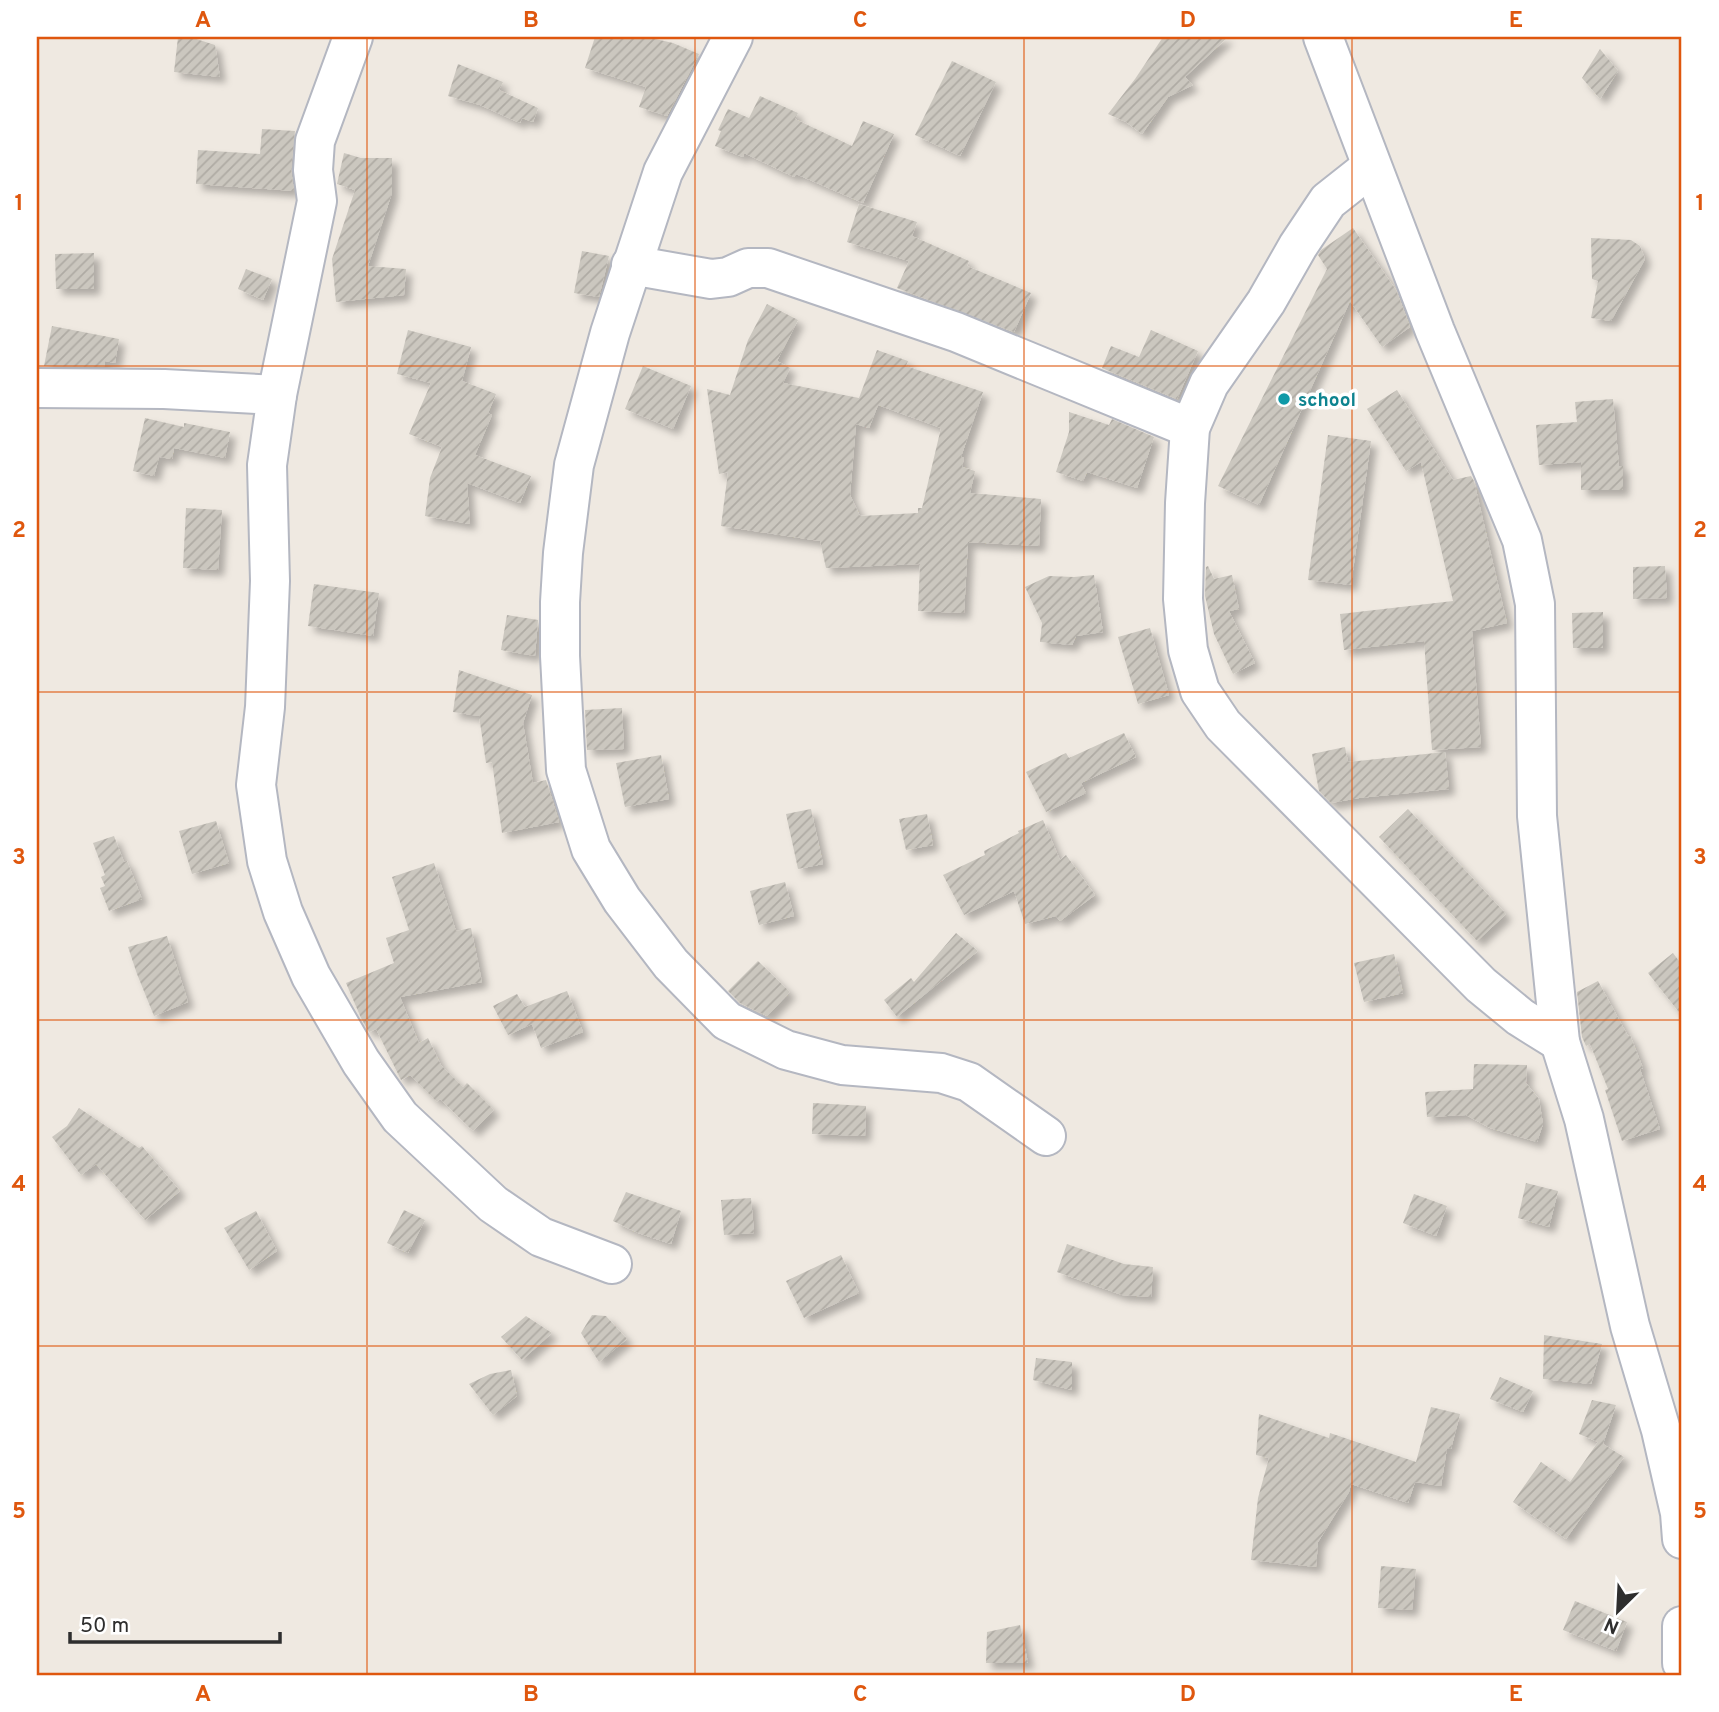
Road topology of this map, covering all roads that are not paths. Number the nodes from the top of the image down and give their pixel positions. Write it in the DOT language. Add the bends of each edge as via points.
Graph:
graph roads {
  1 [pos="353,37"];
  2 [pos="733,37"];
  3 [pos="1323,37"];
  4 [pos="1371,167"];
  5 [pos="631,265"];
  6 [pos="37,388"];
  7 [pos="277,395"];
  8 [pos="1190,428"];
  9 [pos="1560,1042"];
  10 [pos="1046,1136"];
  11 [pos="612,1264"];
  12 [pos="1682,1539"];
  13 [pos="1682,1626"];
  14 [pos="1682,1663"];
  1 -- 7 [label="street" via="315,141 317,201"];
  2 -- 5 [label="street" via="663,172"];
  3 -- 4 [label="street"];
  4 -- 8 [label="street" via="1328,201 1209,384"];
  4 -- 9 [label="street" via="1522,540 1535,604 1537,816"];
  5 -- 8 [label="street" via="711,279 748,268 768,268 956,332"];
  5 -- 10 [label="street" via="574,466 563,553 560,656 566,770 591,849 622,900 671,964 727,1021 786,1050 842,1065 942,1073 969,1082"];
  6 -- 7 [label="street"];
  7 -- 11 [label="street" via="267,465 270,581 256,785 267,861 283,912 311,976 361,1062 400,1117 493,1204 541,1237"];
  8 -- 9 [label="street" via="1182,599 1188,650 1200,691 1223,725 1481,985"];
  9 -- 12 [label="street" via="1584,1119 1630,1326 1661,1430"];
  13 -- 14 [label="street"];
}
